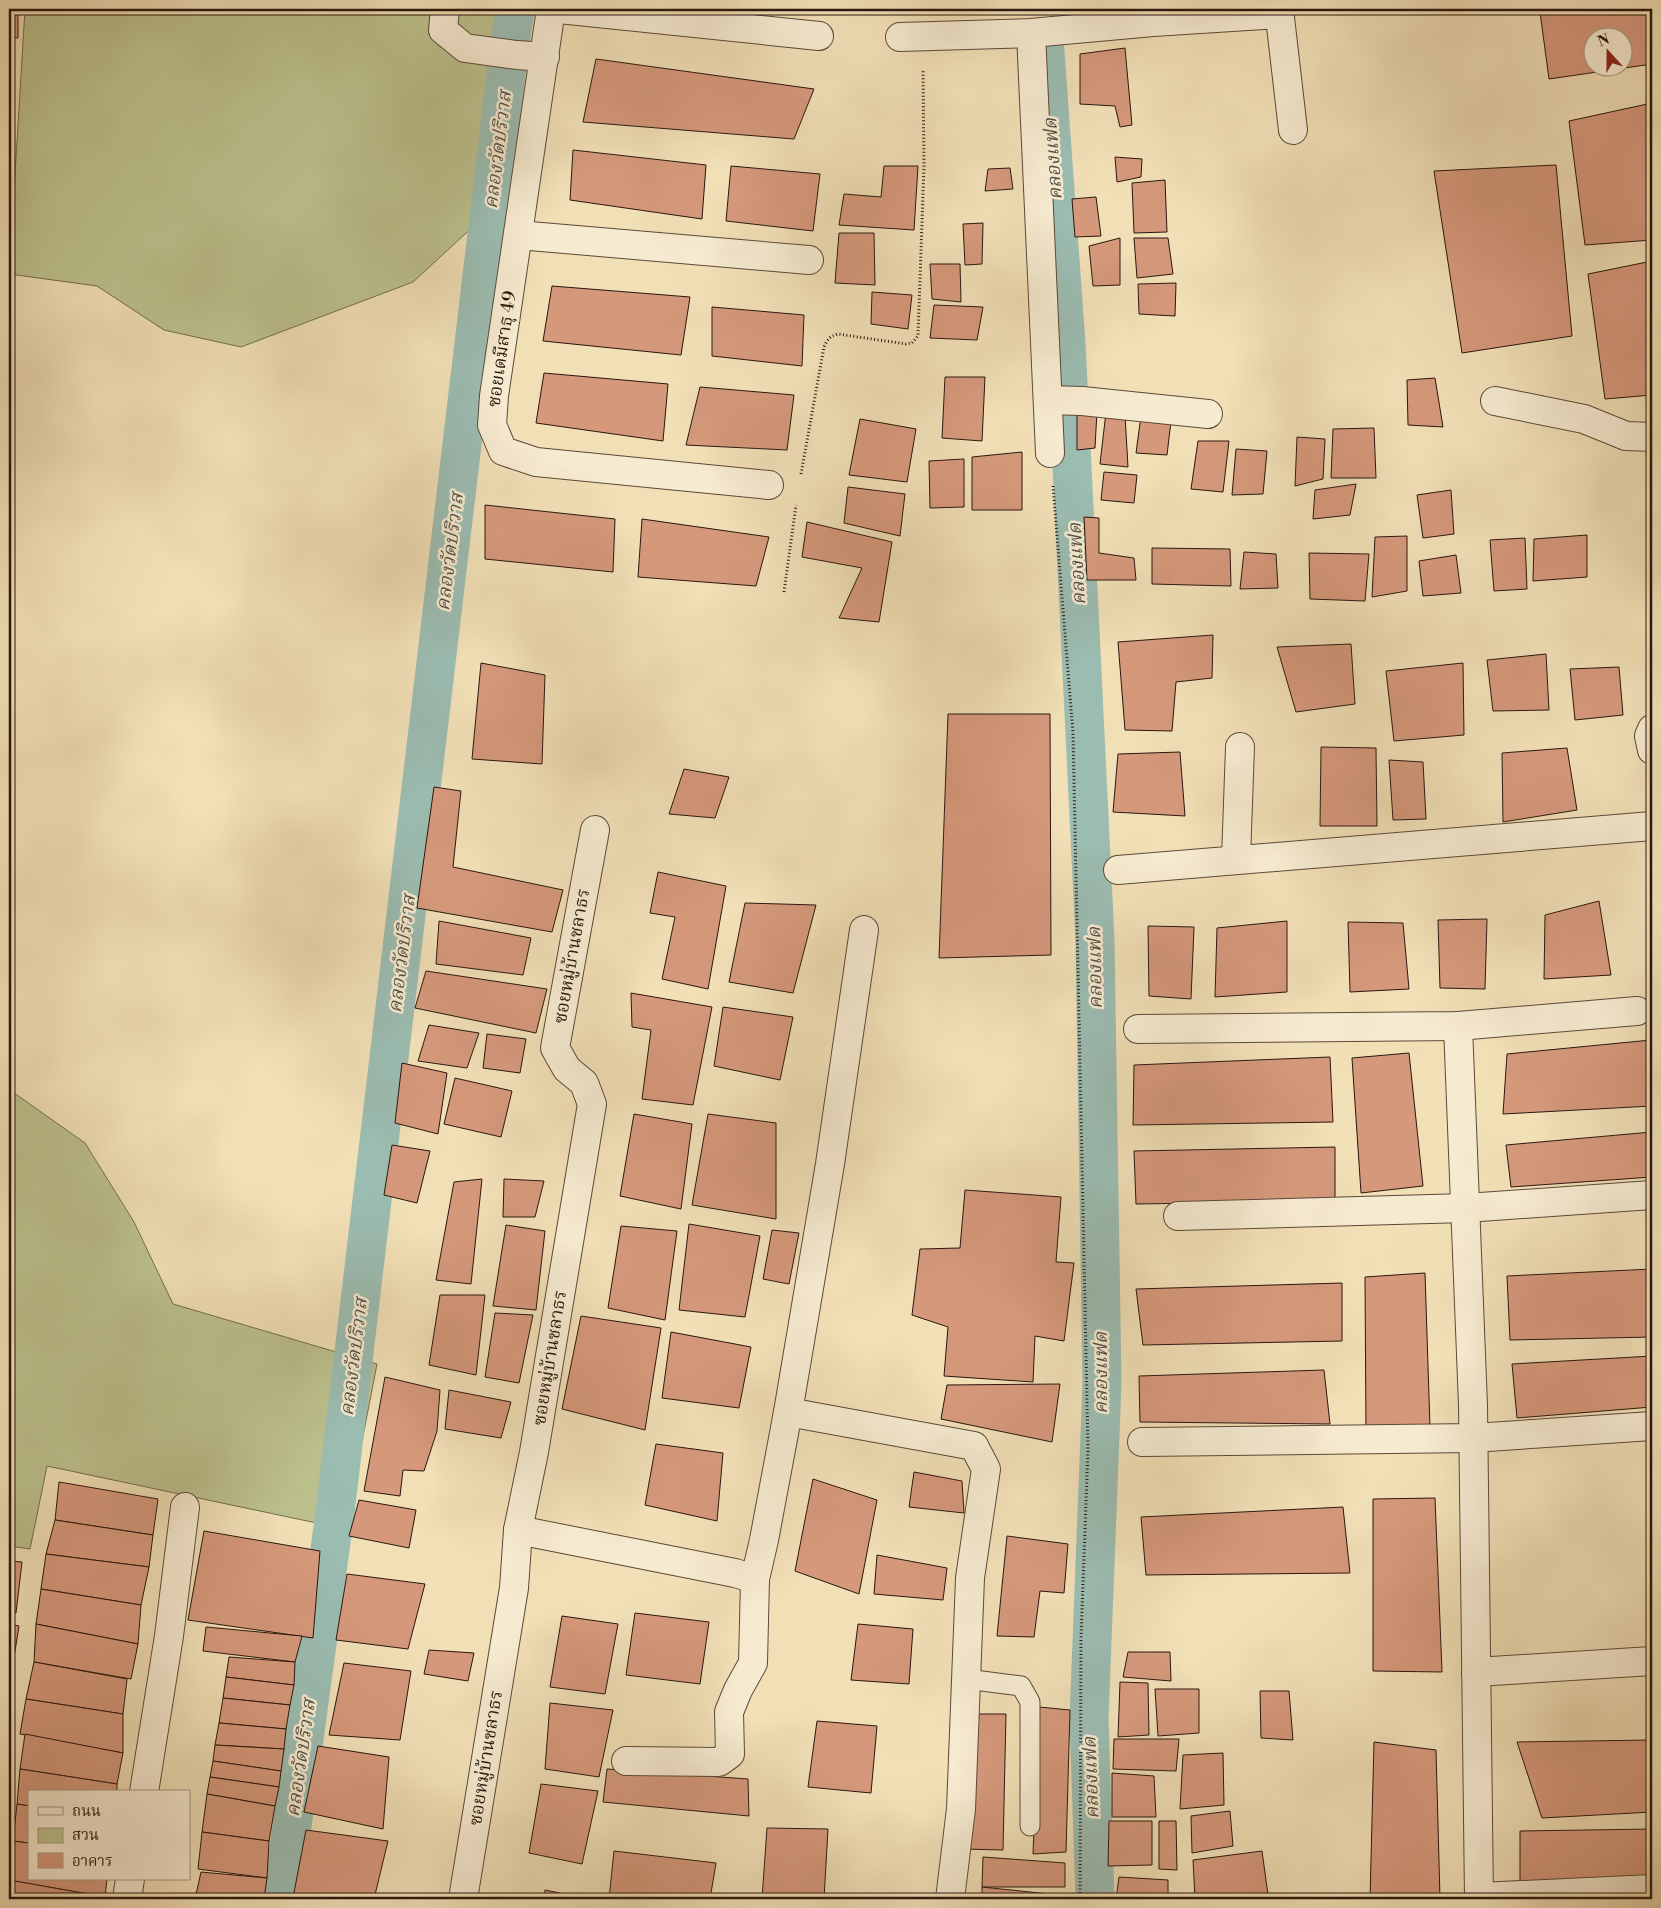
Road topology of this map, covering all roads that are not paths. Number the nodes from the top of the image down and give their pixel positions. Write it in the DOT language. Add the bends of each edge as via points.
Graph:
graph roads {
  1 [pos="445,9"];
  2 [pos="551,9"];
  3 [pos="559,9"];
  4 [pos="1279,12"];
  5 [pos="1030,33"];
  6 [pos="819,36"];
  7 [pos="911,37"];
  8 [pos="545,56"];
  9 [pos="1293,130"];
  10 [pos="518,235"];
  11 [pos="809,260"];
  12 [pos="1060,400"];
  13 [pos="1495,401"];
  14 [pos="1208,414"];
  15 [pos="1652,437"];
  16 [pos="1050,453"];
  17 [pos="769,485"];
  18 [pos="1652,729"];
  19 [pos="1240,747"];
  20 [pos="1652,750"];
  21 [pos="1652,826"];
  22 [pos="595,830"];
  23 [pos="1236,859"];
  24 [pos="1118,870"];
  25 [pos="864,930"];
  26 [pos="1637,1011"];
  27 [pos="1458,1026"];
  28 [pos="1138,1029"];
  29 [pos="1652,1195"];
  30 [pos="1466,1208"];
  31 [pos="1178,1216"];
  32 [pos="788,1412"];
  33 [pos="1652,1426"];
  34 [pos="1472,1438"];
  35 [pos="1142,1442"];
  36 [pos="186,1507"];
  37 [pos="518,1530"];
  38 [pos="755,1580"];
  39 [pos="1652,1661"];
  40 [pos="1476,1672"];
  41 [pos="966,1679"];
  42 [pos="626,1761"];
  43 [pos="144,1790"];
  44 [pos="1030,1826"];
  45 [pos="130,1880"];
  46 [pos="1652,1889"];
  47 [pos="1479,1898"];
  48 [pos="127,1899"];
  49 [pos="463,1899"];
  50 [pos="950,1899"];
  1 -- 8 [label="street" via="443,30 464,48"];
  2 -- 8 [label="street, ซอยเดมีสาธุ 49"];
  3 -- 6 [label="street"];
  4 -- 5 [label="street"];
  4 -- 9 [label="street"];
  5 -- 7 [label="street"];
  5 -- 12 [label="street"];
  8 -- 10 [label="street, ซอยเดมีสาธุ 49"];
  10 -- 11 [label="street"];
  10 -- 17 [label="street, ซอยเดมีสาธุ 49" via="494,396 492,425 503,451 536,462"];
  12 -- 14 [label="street"];
  12 -- 16 [label="street"];
  13 -- 15 [label="street" via="1584,419 1626,436"];
  18 -- 20 [label="street" via="1649,736"];
  19 -- 23 [label="street"];
  21 -- 23 [label="street"];
  22 -- 37 [label="street, ซอยหมู่บ้านชลาธร" via="555,1048 567,1069 584,1083 592,1104"];
  23 -- 24 [label="street"];
  25 -- 32 [label="street" via="830,1164"];
  26 -- 27 [label="street"];
  27 -- 28 [label="street"];
  27 -- 30 [label="street"];
  29 -- 30 [label="street"];
  30 -- 31 [label="street"];
  30 -- 34 [label="street"];
  32 -- 38 [label="street"];
  32 -- 41 [label="street" via="974,1446 986,1469 970,1578"];
  33 -- 34 [label="street"];
  34 -- 35 [label="street"];
  34 -- 40 [label="street"];
  36 -- 43 [label="street"];
  37 -- 38 [label="street" via="735,1573"];
  37 -- 49 [label="street, ซอยหมู่บ้านชลาธร" via="514,1588"];
  38 -- 42 [label="street" via="753,1663 729,1712 730,1754 719,1762"];
  39 -- 40 [label="street"];
  40 -- 47 [label="street"];
  41 -- 44 [label="lane" via="1021,1686 1030,1702"];
  41 -- 50 [label="street" via="961,1809"];
  45 -- 48 [label="street"];
  46 -- 47 [label="street"];
}
